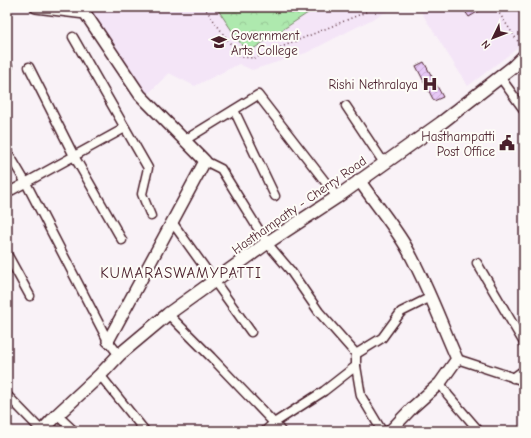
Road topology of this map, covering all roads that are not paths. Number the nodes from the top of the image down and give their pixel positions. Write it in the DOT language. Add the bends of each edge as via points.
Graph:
graph roads {
  1 [pos="36,7"];
  2 [pos="73,37"];
  3 [pos="524,56"];
  4 [pos="29,67"];
  5 [pos="500,77"];
  6 [pos="346,106"];
  7 [pos="234,110"];
  8 [pos="524,110"];
  9 [pos="125,128"];
  10 [pos="185,140"];
  11 [pos="7,151"];
  12 [pos="74,156"];
  13 [pos="205,161"];
  14 [pos="384,163"];
  15 [pos="359,180"];
  16 [pos="26,183"];
  17 [pos="7,193"];
  18 [pos="275,196"];
  19 [pos="337,196"];
  20 [pos="151,216"];
  21 [pos="172,222"];
  22 [pos="122,240"];
  23 [pos="267,243"];
  24 [pos="7,254"];
  25 [pos="477,263"];
  26 [pos="214,281"];
  27 [pos="30,296"];
  28 [pos="431,297"];
  29 [pos="168,314"];
  30 [pos="251,332"];
  31 [pos="108,341"];
  32 [pos="524,343"];
  33 [pos="356,354"];
  34 [pos="119,355"];
  35 [pos="457,358"];
  36 [pos="356,366"];
  37 [pos="524,370"];
  38 [pos="100,375"];
  39 [pos="513,378"];
  40 [pos="524,381"];
  41 [pos="440,383"];
  42 [pos="7,395"];
  43 [pos="57,415"];
  44 [pos="274,423"];
  45 [pos="42,431"];
  46 [pos="74,431"];
  47 [pos="145,431"];
  48 [pos="265,431"];
  49 [pos="281,431"];
  50 [pos="382,431"];
  51 [pos="390,431"];
  52 [pos="478,431"];
  1 -- 10 [label="street" via="84,13 140,95"];
  2 -- 9 [label="street"];
  3 -- 5 [label="main road, Hasthampatty - Cherry Road"];
  4 -- 12 [label="street"];
  5 -- 8 [label="street"];
  5 -- 14 [label="main road, Hasthampatty - Cherry Road"];
  6 -- 14 [label="street"];
  7 -- 10 [label="street"];
  7 -- 18 [label="street"];
  7 -- 19 [label="street" via="258,95"];
  9 -- 12 [label="street"];
  9 -- 20 [label="street" via="148,168 142,194"];
  10 -- 13 [label="street"];
  11 -- 16 [label="street"];
  12 -- 16 [label="street"];
  12 -- 22 [label="street"];
  13 -- 21 [label="street"];
  13 -- 23 [label="street" via="221,169"];
  14 -- 15 [label="main road, Hasthampatty - Cherry Road"];
  15 -- 19 [label="main road, Hasthampatty - Cherry Road"];
  15 -- 28 [label="street" via="405,245"];
  16 -- 17 [label="street"];
  16 -- 31 [label="street"];
  19 -- 23 [label="main road, Hasthampatty - Cherry Road"];
  21 -- 26 [label="street"];
  21 -- 31 [label="street"];
  23 -- 26 [label="main road, Hasthampatty - Cherry Road"];
  23 -- 33 [label="street" via="290,270 319,312"];
  24 -- 27 [label="street"];
  25 -- 32 [label="street"];
  26 -- 29 [label="main road, Hasthampatty - Cherry Road"];
  26 -- 30 [label="street"];
  28 -- 33 [label="street" via="401,312 382,338"];
  28 -- 35 [label="street"];
  29 -- 34 [label="main road, Hasthampatty - Cherry Road"];
  29 -- 44 [label="street"];
  31 -- 34 [label="street"];
  33 -- 36 [label="street"];
  34 -- 38 [label="main road, Hasthampatty - Cherry Road"];
  35 -- 39 [label="street"];
  35 -- 41 [label="street"];
  36 -- 44 [label="street" via="324,391"];
  36 -- 50 [label="street" via="360,396"];
  37 -- 39 [label="street"];
  38 -- 43 [label="main road, Hasthampatty - Cherry Road"];
  38 -- 47 [label="street"];
  39 -- 40 [label="street"];
  41 -- 51 [label="street"];
  41 -- 52 [label="street"];
  42 -- 45 [label="street"];
  43 -- 45 [label="main road, Hasthampatty - Cherry Road"];
  43 -- 46 [label="street"];
  44 -- 48 [label="street"];
  44 -- 49 [label="street"];
}
